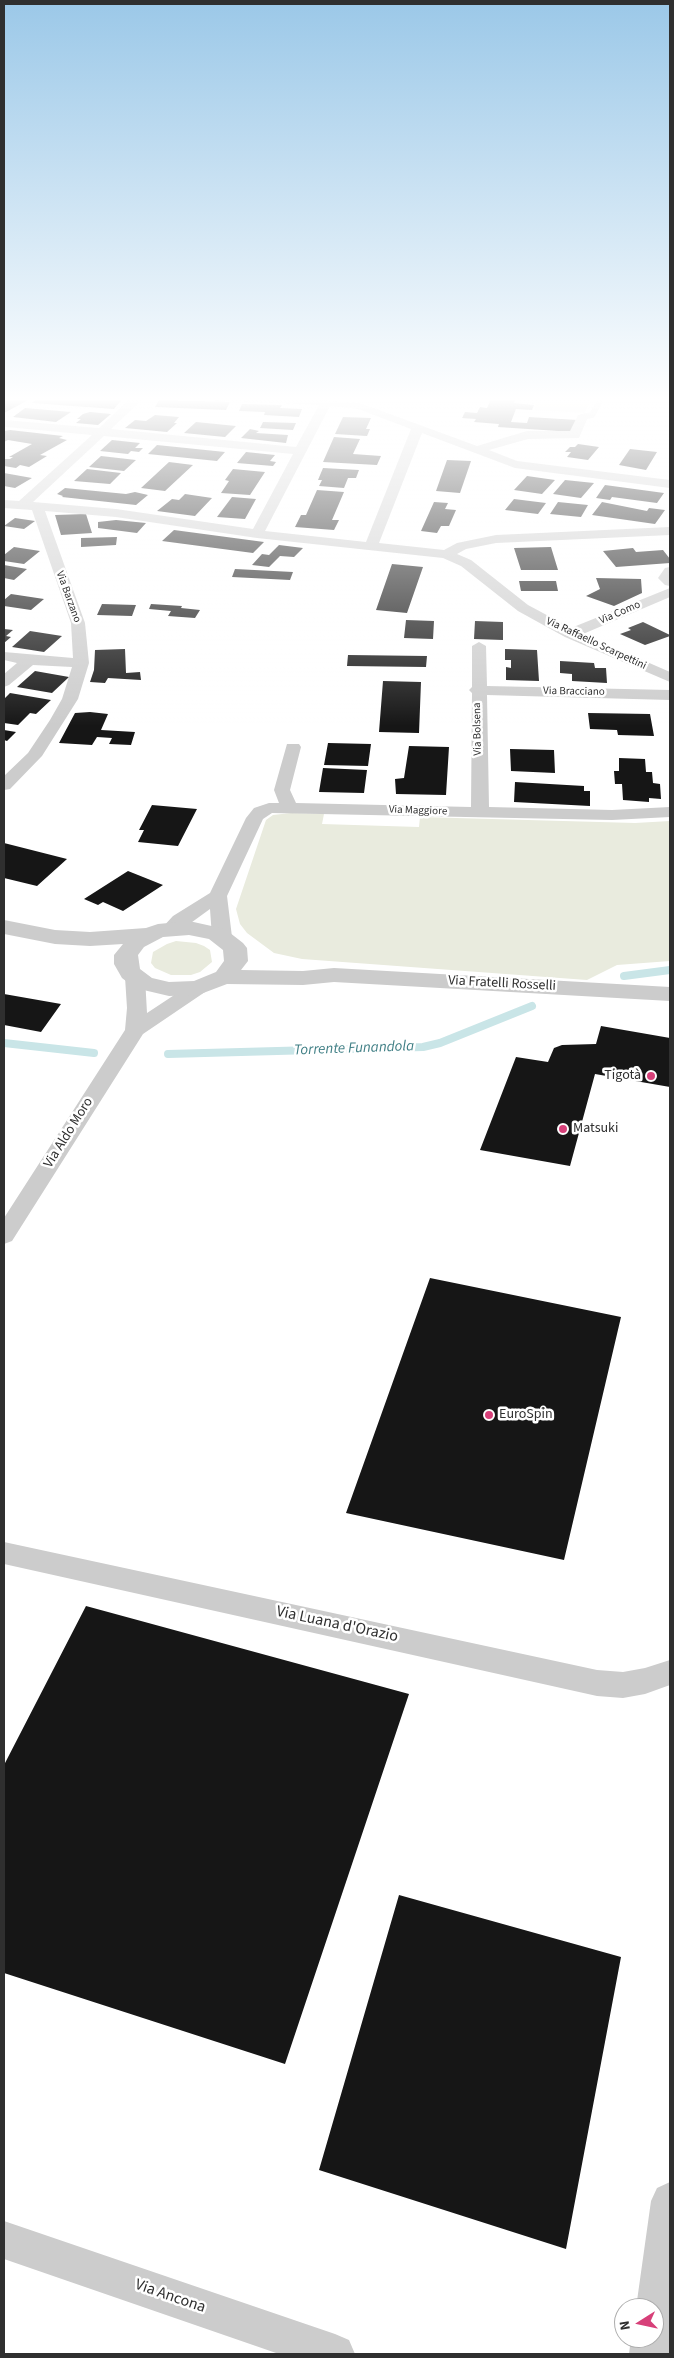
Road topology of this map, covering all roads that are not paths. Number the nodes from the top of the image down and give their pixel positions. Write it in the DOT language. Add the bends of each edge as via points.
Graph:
graph roads {
  1 [pos="21,506"];
  2 [pos="271,506"];
  3 [pos="387,506"];
  4 [pos="29,507"];
  5 [pos="670,532"];
  6 [pos="257,534"];
  7 [pos="371,547"];
  8 [pos="446,554"];
  9 [pos="670,571"];
  10 [pos="670,582"];
  11 [pos="670,592"];
  12 [pos="570,634"];
  13 [pos="479,646"];
  14 [pos="4,656"];
  15 [pos="29,660"];
  16 [pos="81,663"];
  17 [pos="670,677"];
  18 [pos="4,682"];
  19 [pos="478,690"];
  20 [pos="670,695"];
  21 [pos="293,747"];
  22 [pos="4,785"];
  23 [pos="289,808"];
  24 [pos="670,812"];
  25 [pos="480,813"];
  26 [pos="218,896"];
  27 [pos="4,927"];
  28 [pos="170,929"];
  29 [pos="148,935"];
  30 [pos="55,937"];
  31 [pos="229,944"];
  32 [pos="131,973"];
  33 [pos="334,975"];
  34 [pos="224,977"];
  35 [pos="198,988"];
  36 [pos="668,994"];
  37 [pos="135,1030"];
  38 [pos="4,1236"];
  39 [pos="4,1553"];
  40 [pos="670,1672"];
  41 [pos="670,2201"];
  42 [pos="4,2240"];
  43 [pos="657,2298"];
  44 [pos="335,2354"];
  1 -- 4 [label="street, Via Raffaello Scarpettini"];
  2 -- 6 [label="street"];
  3 -- 7 [label="street"];
  4 -- 6 [label="street, Via Raffaello Scarpettini" via="116,513"];
  4 -- 16 [label="street, Via Barzano" via="78,623"];
  5 -- 8 [label="street" via="496,539 462,546"];
  6 -- 7 [label="street, Via Raffaello Scarpettini"];
  7 -- 8 [label="street, Via Raffaello Scarpettini"];
  8 -- 12 [label="street, Via Raffaello Scarpettini" via="466,563 523,608"];
  9 -- 10 [label="street" via="666,578"];
  11 -- 12 [label="street, Via Como"];
  12 -- 17 [label="street, Via Raffaello Scarpettini"];
  13 -- 19 [label="street, Via Bolsena"];
  14 -- 15 [label="street"];
  15 -- 16 [label="street"];
  15 -- 18 [label="street"];
  16 -- 22 [label="street, Via Barzano" via="70,699 58,720 34,756"];
  19 -- 20 [label="street, Via Bracciano"];
  19 -- 25 [label="street, Via Bolsena"];
  21 -- 23 [label="street" via="282,790"];
  23 -- 25 [label="street, Via Maggiore"];
  23 -- 26 [label="street, Via Maggiore" via="269,808 257,815"];
  24 -- 25 [label="street, Via Maggiore" via="612,815"];
  26 -- 28 [label="street"];
  26 -- 31 [label="street"];
  27 -- 30 [label="street"];
  28 -- 29 [label="street"];
  28 -- 31 [label="street" via="202,930"];
  29 -- 30 [label="street" via="90,939"];
  29 -- 32 [label="street" via="128,950 126,959"];
  30 -- 32 [label="street"];
  31 -- 33 [label="street"];
  31 -- 34 [label="street" via="235,965"];
  32 -- 35 [label="street" via="144,983 162,988"];
  32 -- 37 [label="street, Via Aldo Moro" via="137,1008"];
  33 -- 34 [label="street"];
  33 -- 36 [label="street, Via Fratelli Rosselli"];
  34 -- 35 [label="street"];
  35 -- 37 [label="street, Via Aldo Moro"];
  37 -- 38 [label="street, Via Aldo Moro"];
  39 -- 40 [label="street, Via Luana d'Orazio" via="597,1683 623,1685 646,1682"];
  41 -- 43 [label="street"];
  42 -- 44 [label="street, Via Ancona"];
}
